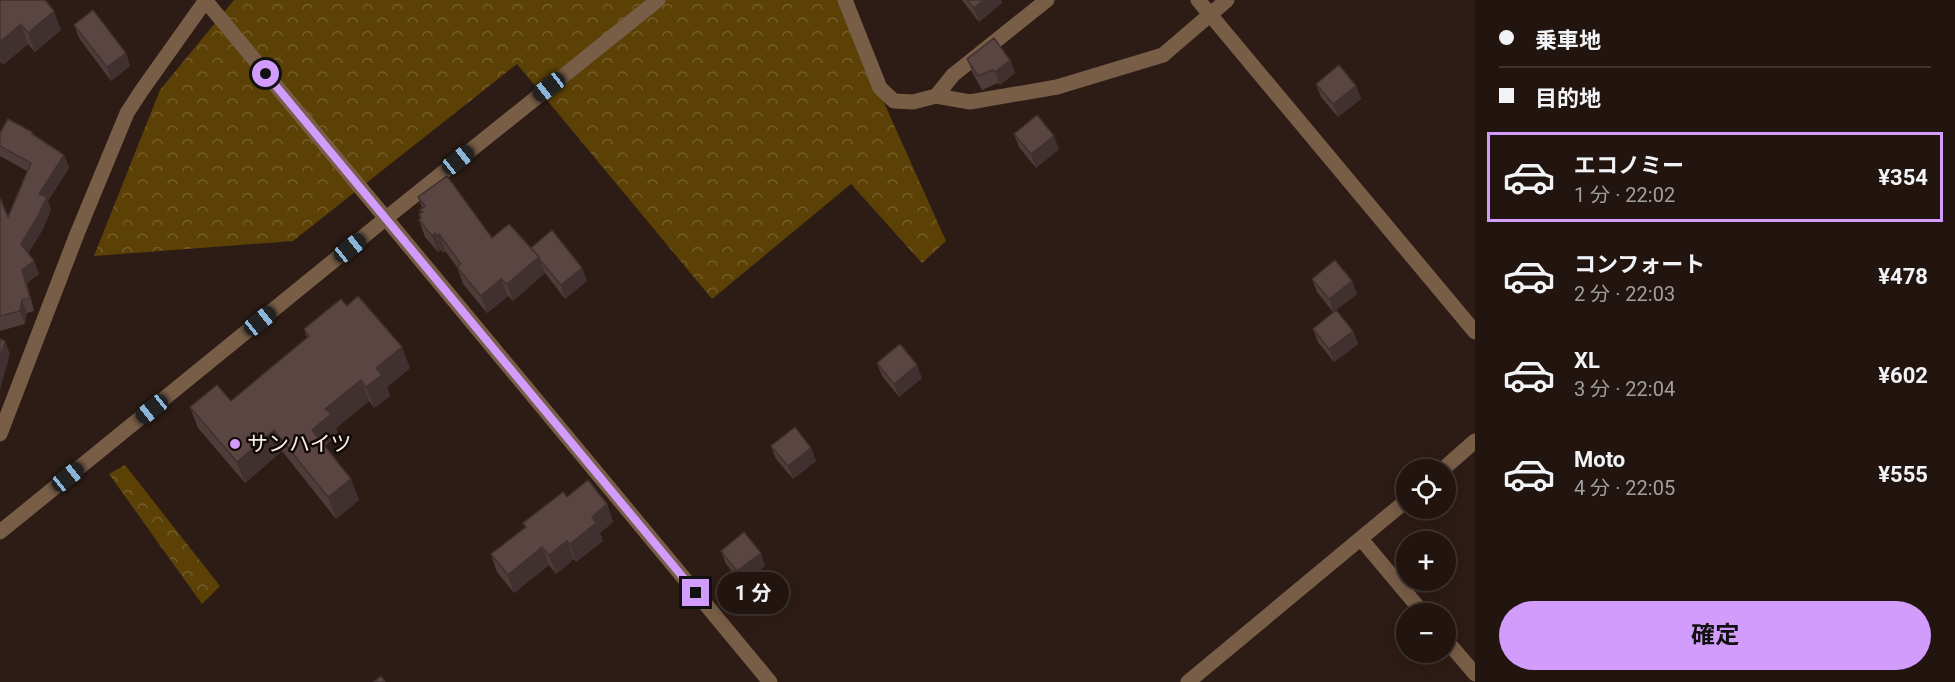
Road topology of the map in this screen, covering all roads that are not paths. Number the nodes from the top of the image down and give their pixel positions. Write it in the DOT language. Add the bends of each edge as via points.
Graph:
graph roads {
  1 [pos="206,0"];
  2 [pos="658,0"];
  3 [pos="845,0"];
  4 [pos="1047,0"];
  5 [pos="1198,0"];
  6 [pos="1227,0"];
  7 [pos="1210,14"];
  8 [pos="936,96"];
  9 [pos="385,219"];
  10 [pos="1475,332"];
  11 [pos="0,434"];
  12 [pos="1475,441"];
  13 [pos="1455,459"];
  14 [pos="1396,510"];
  15 [pos="0,532"];
  16 [pos="1362,539"];
  17 [pos="1415,603"];
  18 [pos="1456,652"];
  19 [pos="1475,674"];
  20 [pos="770,682"];
  21 [pos="1188,682"];
  1 -- 9 [label="street"];
  1 -- 11 [label="street" via="128,113"];
  2 -- 9 [label="street"];
  3 -- 8 [label="street" via="880,88 894,101 913,102"];
  4 -- 8 [label="street" via="953,75"];
  5 -- 7 [label="street"];
  6 -- 7 [label="street"];
  7 -- 8 [label="street" via="1163,54 1057,87 970,102"];
  7 -- 10 [label="street"];
  9 -- 15 [label="street"];
  9 -- 20 [label="street"];
  12 -- 13 [label="street"];
  14 -- 16 [label="street"];
  16 -- 17 [label="street"];
  16 -- 21 [label="street"];
  18 -- 19 [label="street"];
}
